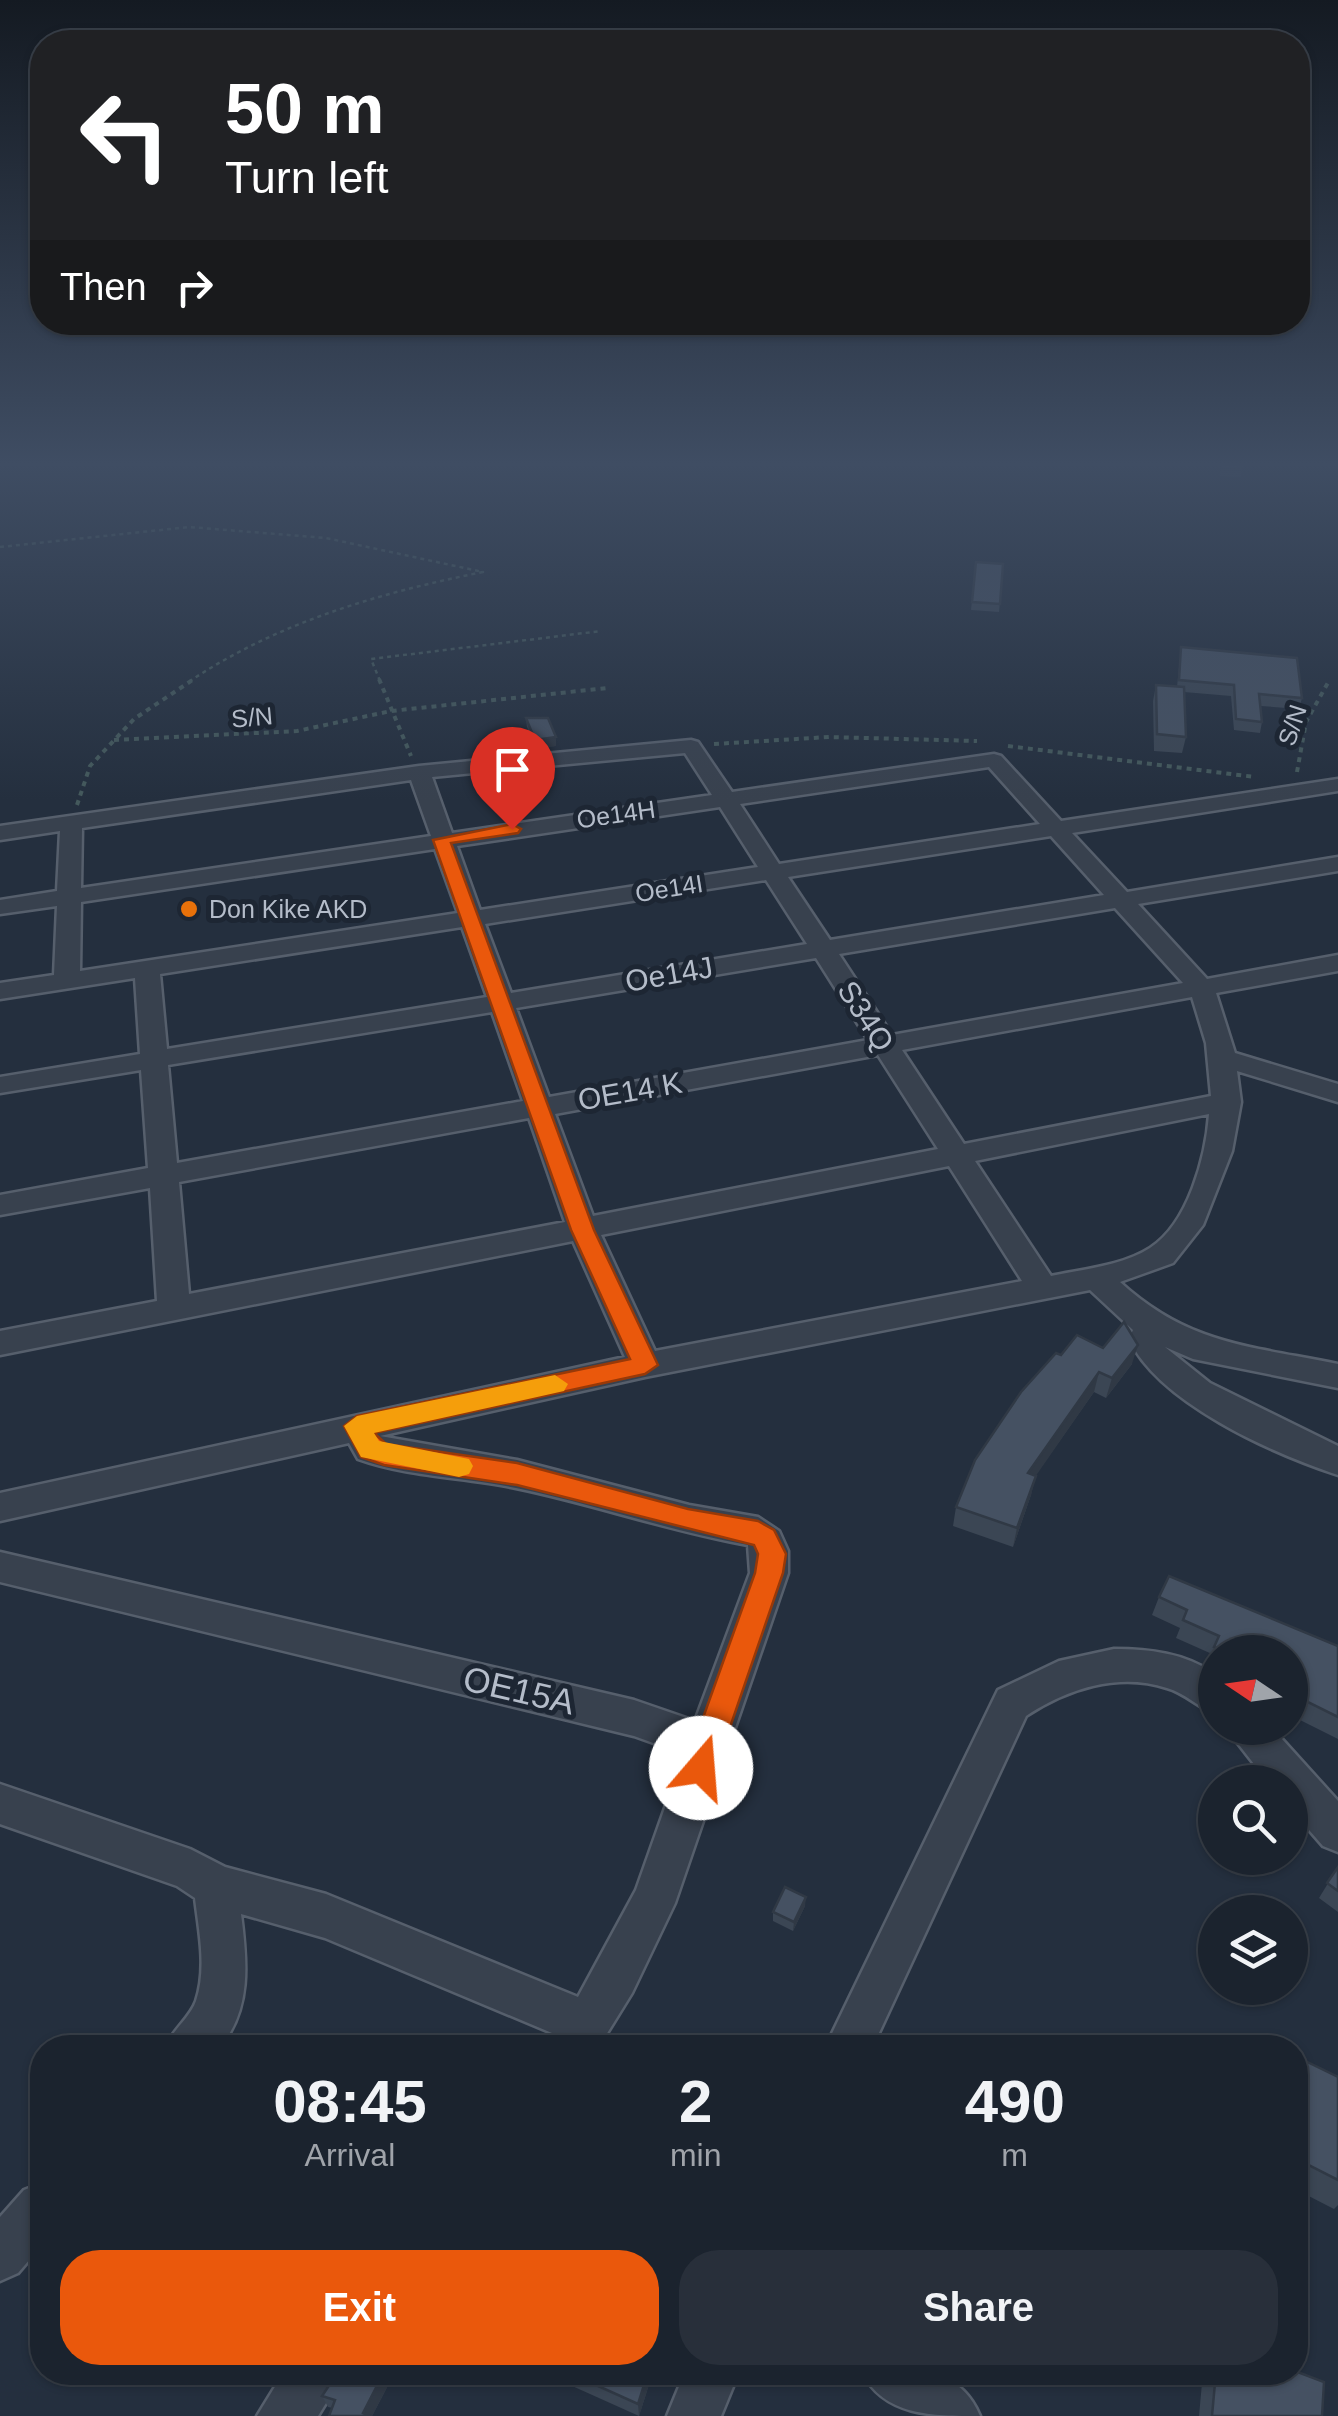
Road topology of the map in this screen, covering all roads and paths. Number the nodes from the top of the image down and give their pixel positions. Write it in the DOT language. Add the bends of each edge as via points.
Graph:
graph roads {
  1 [pos="474,574"];
  2 [pos="601,632"];
  3 [pos="1330,679"];
  4 [pos="607,688"];
  5 [pos="391,712"];
  6 [pos="114,740"];
  7 [pos="691,746"];
  8 [pos="994,749"];
  9 [pos="418,772"];
  10 [pos="1316,786"];
  11 [pos="725,798"];
  12 [pos="71,822"];
  13 [pos="1056,828"];
  14 [pos="0,832"];
  15 [pos="441,840"];
  16 [pos="1338,864"];
  17 [pos="773,872"];
  18 [pos="68,898"];
  19 [pos="1121,900"];
  20 [pos="0,908"];
  21 [pos="469,919"];
  22 [pos="821,947"];
  23 [pos="1338,963"];
  24 [pos="147,968"];
  25 [pos="67,981"];
  26 [pos="1202,989"];
  27 [pos="0,991"];
  28 [pos="504,1004"];
  29 [pos="886,1046"];
  30 [pos="1226,1059"];
  31 [pos="154,1060"];
  32 [pos="0,1085"];
  33 [pos="1338,1093"];
  34 [pos="1226,1102"];
  35 [pos="541,1108"];
  36 [pos="956,1154"];
  37 [pos="162,1176"];
  38 [pos="0,1204"];
  39 [pos="583,1230"];
  40 [pos="1096,1278"];
  41 [pos="1042,1287"];
  42 [pos="174,1308"];
  43 [pos="1151,1325"];
  44 [pos="0,1343"];
  45 [pos="645,1365"];
  46 [pos="1338,1376"];
  47 [pos="357,1426"];
  48 [pos="1338,1461"];
  49 [pos="0,1506"];
  50 [pos="0,1567"];
  51 [pos="1198,1687"];
  52 [pos="708,1744"];
  53 [pos="1261,1745"];
  54 [pos="0,1804"];
  55 [pos="1338,1832"];
  56 [pos="215,1886"];
  57 [pos="199,2035"];
  58 [pos="576,2035"];
  59 [pos="579,2035"];
  60 [pos="854,2035"];
  61 [pos="30,2221"];
  62 [pos="0,2255"];
  63 [pos="308,2385"];
  64 [pos="707,2385"];
  65 [pos="908,2385"];
  66 [pos="284,2416"];
  67 [pos="694,2416"];
  68 [pos="953,2416"];
  1 -- 6 [label="path" via="394,590 271,633 134,719"];
  2 -- 5 [label="path" via="371,658"];
  3 -- 10 [label="path, S/N" via="1306,722"];
  4 -- 5 [label="path, S/N"];
  5 -- 6 [label="path, S/N" via="297,731"];
  5 -- 9 [label="path"];
  6 -- 12 [label="path" via="90,766"];
  7 -- 8 [label="path" via="828,737"];
  7 -- 9 [label="street"];
  7 -- 11 [label="street, S34Q"];
  8 -- 10 [label="path"];
  8 -- 11 [label="street, Oe14H"];
  8 -- 13 [label="street"];
  9 -- 12 [label="street"];
  9 -- 15 [label="street"];
  10 -- 13 [label="street, Oe14I"];
  11 -- 15 [label="street, Oe14H"];
  11 -- 17 [label="street, S34Q"];
  12 -- 14 [label="street"];
  12 -- 18 [label="street"];
  13 -- 17 [label="street, Oe14I"];
  13 -- 19 [label="street"];
  15 -- 18 [label="street, Oe14H"];
  15 -- 21 [label="street"];
  16 -- 19 [label="street, Oe14J"];
  17 -- 21 [label="street, Oe14I"];
  17 -- 22 [label="street, S34Q"];
  18 -- 20 [label="street, Oe14H"];
  18 -- 25 [label="street"];
  19 -- 22 [label="street, Oe14J"];
  19 -- 26 [label="street"];
  21 -- 24 [label="street, Oe14I"];
  21 -- 28 [label="street"];
  22 -- 28 [label="street, Oe14J"];
  22 -- 29 [label="street, S34Q"];
  23 -- 26 [label="street, OE14 K"];
  24 -- 25 [label="street, Oe14I"];
  24 -- 31 [label="street"];
  25 -- 27 [label="street, Oe14I"];
  26 -- 29 [label="street, OE14 K"];
  26 -- 30 [label="street"];
  28 -- 31 [label="street, Oe14J"];
  28 -- 35 [label="street"];
  29 -- 35 [label="street, OE14 K"];
  29 -- 36 [label="street, S34Q"];
  30 -- 33 [label="street"];
  30 -- 34 [label="street"];
  31 -- 32 [label="street, Oe14J"];
  31 -- 37 [label="street"];
  34 -- 36 [label="street"];
  34 -- 40 [label="street" via="1211,1178 1191,1219 1163,1255"];
  35 -- 37 [label="street, OE14 K"];
  35 -- 39 [label="street"];
  36 -- 39 [label="street"];
  36 -- 41 [label="street, S34Q"];
  37 -- 38 [label="street, OE14 K"];
  37 -- 42 [label="street"];
  39 -- 42 [label="street"];
  39 -- 45 [label="street"];
  40 -- 41 [label="street"];
  40 -- 43 [label="street"];
  41 -- 45 [label="street"];
  42 -- 44 [label="street"];
  43 -- 46 [label="street" via="1194,1347"];
  43 -- 48 [label="street" via="1145,1339 1150,1354 1187,1384"];
  45 -- 47 [label="street"];
  47 -- 49 [label="street"];
  47 -- 52 [label="street" via="370,1449 384,1454 517,1474 758,1532 772,1554 769,1573"];
  50 -- 52 [label="street, OE15A" via="634,1718"];
  51 -- 60 [label="street" via="1176,1676 1115,1666 1058,1675 1012,1703"];
  52 -- 59 [label="street" via="643,1932"];
  53 -- 55 [label="street"];
  54 -- 56 [label="street" via="190,1870"];
  56 -- 57 [label="street" via="225,1965 216,2016"];
  56 -- 58 [label="street" via="326,1916"];
  61 -- 62 [label="street"];
  63 -- 66 [label="street"];
  64 -- 67 [label="street"];
  65 -- 68 [label="street"];
}
